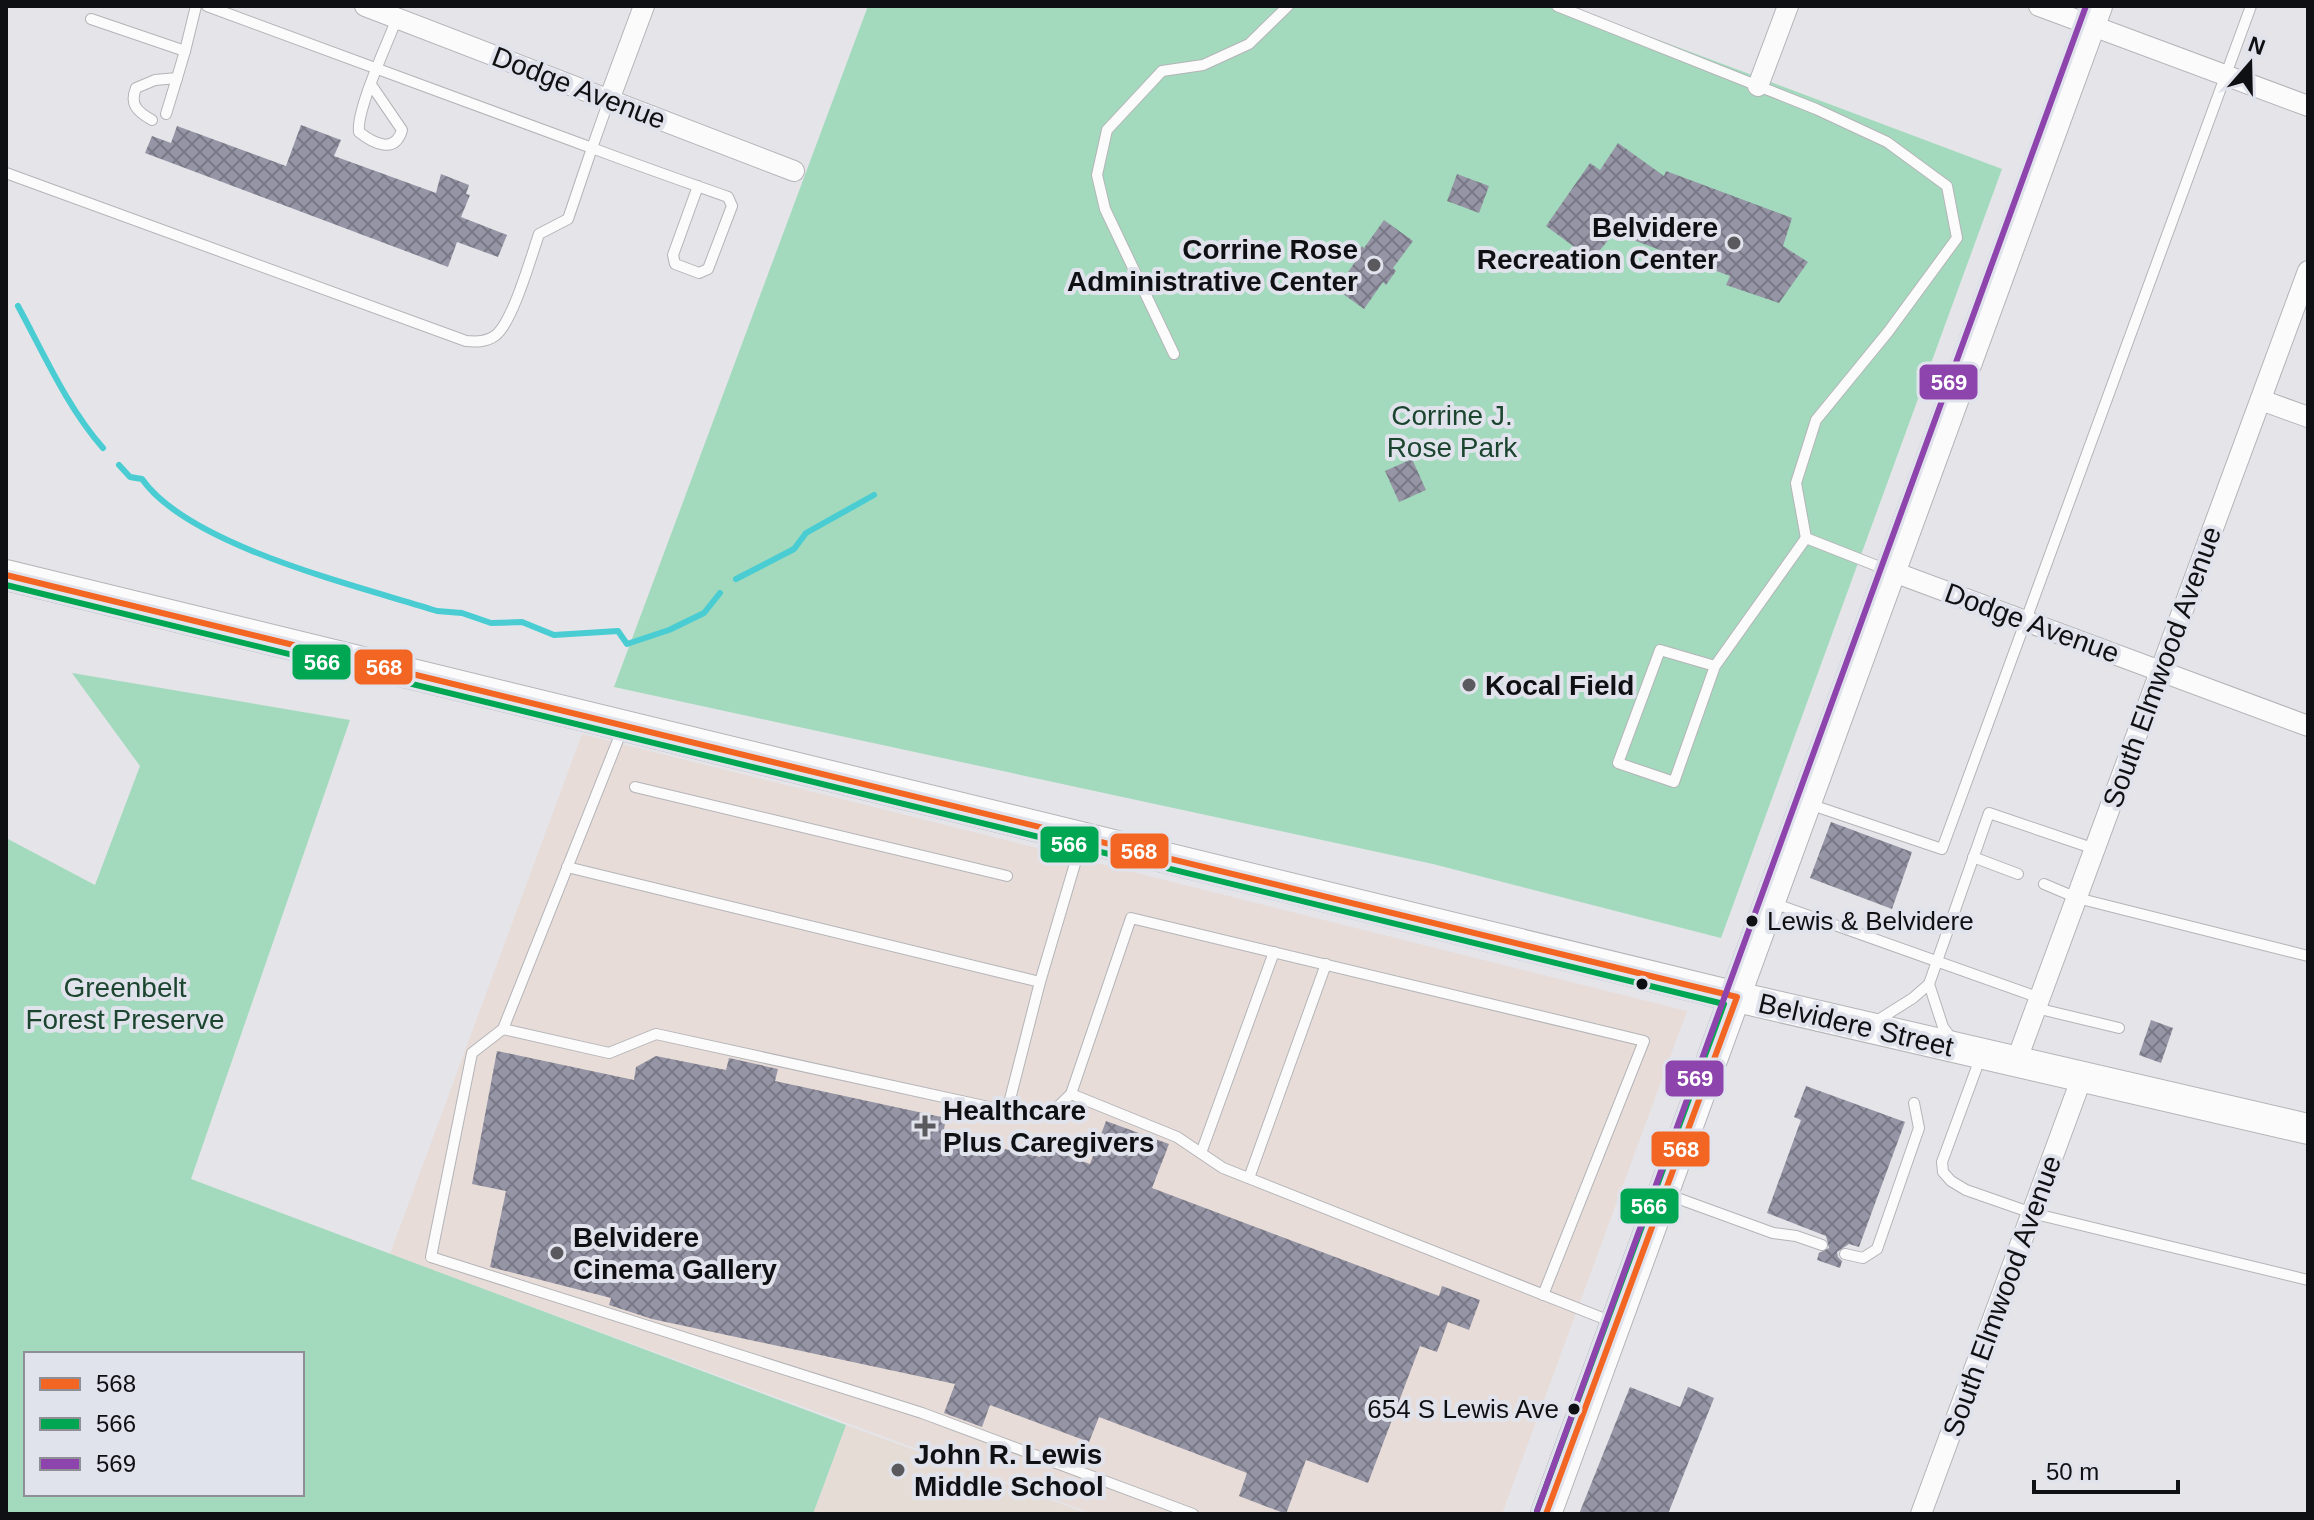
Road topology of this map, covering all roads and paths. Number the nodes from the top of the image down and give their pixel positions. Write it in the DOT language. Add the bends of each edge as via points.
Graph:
graph roads {
  1 [pos="196,6"];
  2 [pos="207,6"];
  3 [pos="365,6"];
  4 [pos="644,6"];
  5 [pos="1288,6"];
  6 [pos="1557,6"];
  7 [pos="1788,6"];
  8 [pos="2039,6"];
  9 [pos="2251,6"];
  10 [pos="2093,15"];
  11 [pos="397,18"];
  12 [pos="91,19"];
  13 [pos="185,51"];
  14 [pos="378,69"];
  15 [pos="2226,75"];
  16 [pos="177,78"];
  17 [pos="372,86"];
  18 [pos="1758,86"];
  19 [pos="609,100"];
  20 [pos="2308,106"];
  21 [pos="166,114"];
  22 [pos="152,120"];
  23 [pos="592,148"];
  24 [pos="794,171"];
  25 [pos="6,173"];
  26 [pos="698,186"];
  27 [pos="2308,271"];
  28 [pos="1174,354"];
  29 [pos="2261,400"];
  30 [pos="2308,417"];
  31 [pos="1806,538"];
  32 [pos="1891,571"];
  33 [pos="6,575"];
  34 [pos="2026,621"];
  35 [pos="1715,666"];
  36 [pos="2161,671"];
  37 [pos="2308,726"];
  38 [pos="624,727"];
  39 [pos="635,787"];
  40 [pos="1807,804"];
  41 [pos="1082,839"];
  42 [pos="2095,849"];
  43 [pos="1973,857"];
  44 [pos="567,867"];
  45 [pos="2018,874"];
  46 [pos="1007,876"];
  47 [pos="2044,884"];
  48 [pos="2077,898"];
  49 [pos="1771,902"];
  50 [pos="1274,952"];
  51 [pos="2308,956"];
  52 [pos="1936,961"];
  53 [pos="1326,964"];
  54 [pos="1040,982"];
  55 [pos="1929,984"];
  56 [pos="1737,997"];
  57 [pos="2038,1003"];
  58 [pos="1864,1027"];
  59 [pos="2119,1028"];
  60 [pos="503,1029"];
  61 [pos="1972,1052"];
  62 [pos="2016,1062"];
  63 [pos="2082,1077"];
  64 [pos="1071,1094"];
  65 [pos="1914,1103"];
  66 [pos="1007,1111"];
  67 [pos="2308,1129"];
  68 [pos="1201,1153"];
  69 [pos="1249,1178"];
  70 [pos="1664,1193"];
  71 [pos="2032,1213"];
  72 [pos="1822,1245"];
  73 [pos="1845,1254"];
  74 [pos="2308,1280"];
  75 [pos="1543,1295"];
  76 [pos="1617,1323"];
  77 [pos="1193,1514"];
  78 [pos="1546,1514"];
  79 [pos="1921,1514"];
  1 -- 13 [label="lane"];
  2 -- 14 [label="lane"];
  3 -- 11 [label="street, Dodge Avenue"];
  4 -- 19 [label="street"];
  5 -- 28 [label="lane" via="1249,44 1203,65 1162,71 1107,130 1097,175 1105,209"];
  6 -- 18 [label="lane"];
  7 -- 18 [label="street"];
  8 -- 10 [label="street"];
  9 -- 15 [label="lane"];
  10 -- 15 [label="street"];
  10 -- 32 [label="main road"];
  11 -- 14 [label="lane"];
  11 -- 19 [label="street, Dodge Avenue"];
  12 -- 13 [label="lane"];
  13 -- 16 [label="lane"];
  14 -- 17 [label="lane"];
  14 -- 23 [label="lane"];
  15 -- 20 [label="street"];
  15 -- 34 [label="lane"];
  16 -- 21 [label="lane"];
  16 -- 22 [label="lane" via="136,88 134,105"];
  17 -- 17 [label="lane" via="359,132 392,145 402,130"];
  18 -- 31 [label="lane" via="1887,142 1947,186 1957,238 1816,420 1796,483"];
  19 -- 23 [label="lane"];
  19 -- 24 [label="street, Dodge Avenue"];
  23 -- 25 [label="lane" via="568,219 539,234 508,319 482,342 466,341"];
  23 -- 26 [label="lane"];
  26 -- 26 [label="lane" via="728,197 732,206 708,269 699,273 675,264 673,255"];
  27 -- 29 [label="street, South Elmwood Avenue"];
  29 -- 30 [label="street"];
  29 -- 36 [label="street, South Elmwood Avenue"];
  31 -- 32 [label="lane"];
  31 -- 35 [label="lane"];
  32 -- 34 [label="street, Dodge Avenue"];
  32 -- 40 [label="main road"];
  33 -- 38 [label="main road, Belvidere Street"];
  34 -- 36 [label="street, Dodge Avenue"];
  34 -- 40 [label="lane" via="1942,849"];
  35 -- 35 [label="lane" via="1674,782 1618,763 1660,650"];
  36 -- 37 [label="street, Dodge Avenue"];
  36 -- 42 [label="street, South Elmwood Avenue"];
  38 -- 41 [label="main road, Belvidere Street"];
  38 -- 44 [label="lane"];
  39 -- 46 [label="lane"];
  40 -- 49 [label="main road"];
  41 -- 54 [label="lane"];
  41 -- 56 [label="main road, Belvidere Street"];
  42 -- 43 [label="lane" via="1989,813"];
  42 -- 48 [label="street, South Elmwood Avenue"];
  43 -- 45 [label="lane"];
  43 -- 52 [label="lane"];
  44 -- 54 [label="lane"];
  44 -- 60 [label="lane"];
  47 -- 48 [label="lane"];
  48 -- 51 [label="lane"];
  48 -- 57 [label="street, South Elmwood Avenue"];
  49 -- 52 [label="lane"];
  49 -- 56 [label="main road"];
  50 -- 53 [label="lane"];
  50 -- 64 [label="lane" via="1131,918"];
  50 -- 68 [label="lane"];
  52 -- 55 [label="lane"];
  52 -- 57 [label="lane"];
  53 -- 69 [label="lane"];
  53 -- 75 [label="lane" via="1644,1041"];
  54 -- 66 [label="lane"];
  55 -- 58 [label="lane"];
  55 -- 61 [label="lane" via="1943,1027"];
  56 -- 58 [label="main road, Belvidere Street"];
  56 -- 70 [label="main road"];
  57 -- 59 [label="lane"];
  57 -- 62 [label="street, South Elmwood Avenue"];
  58 -- 61 [label="main road, Belvidere Street"];
  60 -- 66 [label="lane" via="609,1053 656,1034"];
  60 -- 77 [label="lane" via="472,1053 431,1257 922,1413"];
  61 -- 62 [label="main road, Belvidere Street"];
  61 -- 71 [label="lane" via="1943,1172 1966,1190"];
  62 -- 63 [label="main road, Belvidere Street"];
  63 -- 67 [label="main road, Belvidere Street"];
  63 -- 71 [label="street, South Elmwood Avenue"];
  64 -- 66 [label="lane" via="1048,1116"];
  64 -- 68 [label="lane" via="1177,1137"];
  65 -- 73 [label="lane" via="1919,1128 1877,1249 1863,1258"];
  68 -- 69 [label="lane"];
  69 -- 75 [label="lane"];
  70 -- 72 [label="lane"];
  70 -- 76 [label="main road"];
  71 -- 74 [label="lane"];
  71 -- 79 [label="street, South Elmwood Avenue"];
  75 -- 76 [label="lane"];
  76 -- 78 [label="main road"];
}
